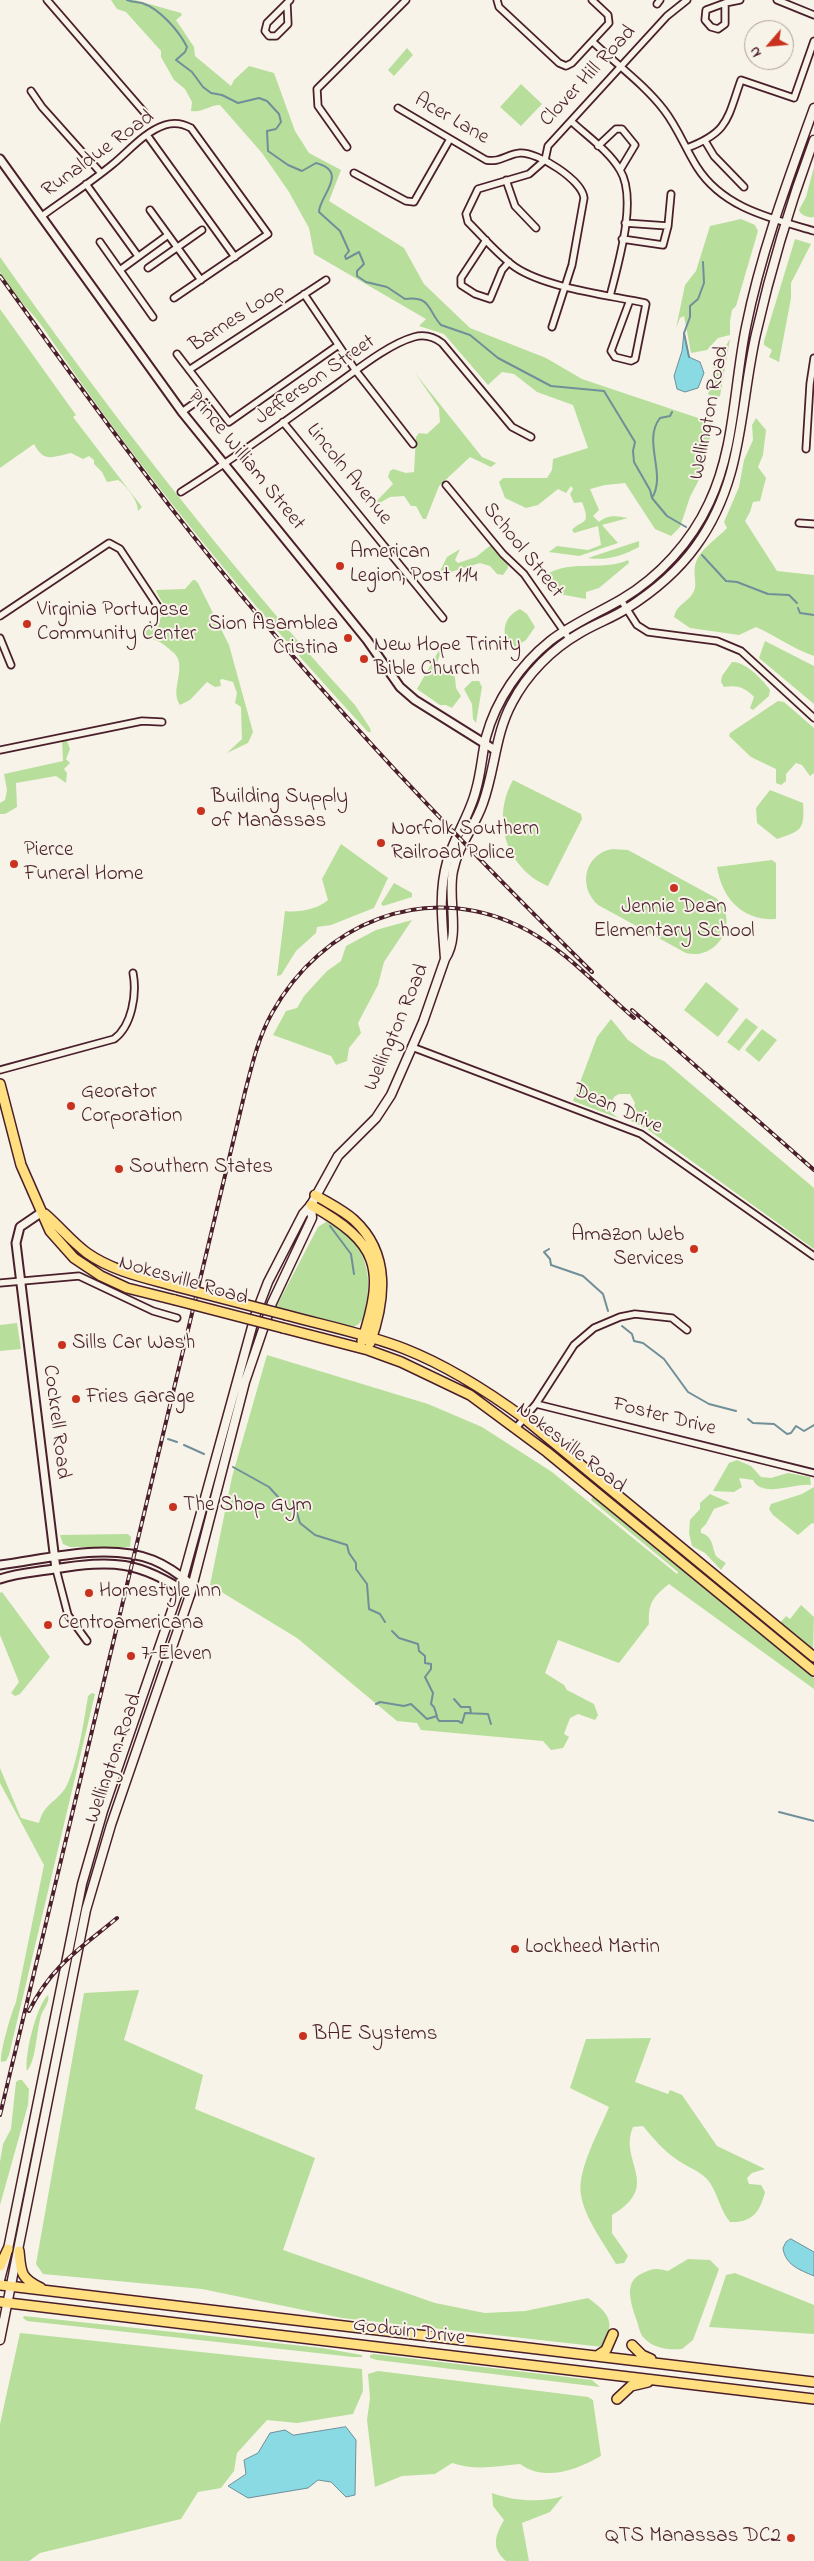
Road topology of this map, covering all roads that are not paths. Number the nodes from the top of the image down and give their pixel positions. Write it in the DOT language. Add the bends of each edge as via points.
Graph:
graph roads {
  1 [pos="46,0"];
  2 [pos="406,0"];
  3 [pos="497,0"];
  4 [pos="592,0"];
  5 [pos="687,0"];
  6 [pos="740,0"];
  7 [pos="778,0"];
  8 [pos="289,1"];
  9 [pos="725,3"];
  10 [pos="814,15"];
  11 [pos="814,41"];
  12 [pos="593,42"];
  13 [pos="620,68"];
  14 [pos="31,91"];
  15 [pos="398,108"];
  16 [pos="814,108"];
  17 [pos="144,112"];
  18 [pos="571,121"];
  19 [pos="147,135"];
  20 [pos="450,139"];
  21 [pos="814,140"];
  22 [pos="705,141"];
  23 [pos="347,146"];
  24 [pos="598,146"];
  25 [pos="687,148"];
  26 [pos="0,159"];
  27 [pos="545,160"];
  28 [pos="620,170"];
  29 [pos="101,173"];
  30 [pos="354,173"];
  31 [pos="506,180"];
  32 [pos="86,184"];
  33 [pos="744,187"];
  34 [pos="671,194"];
  35 [pos="150,210"];
  36 [pos="42,216"];
  37 [pos="780,220"];
  38 [pos="625,222"];
  39 [pos="668,226"];
  40 [pos="536,228"];
  41 [pos="202,230"];
  42 [pos="814,231"];
  43 [pos="168,234"];
  44 [pos="622,239"];
  45 [pos="486,240"];
  46 [pos="100,242"];
  47 [pos="177,247"];
  48 [pos="138,256"];
  49 [pos="235,257"];
  50 [pos="509,262"];
  51 [pos="148,268"];
  52 [pos="120,270"];
  53 [pos="201,280"];
  54 [pos="326,280"];
  55 [pos="567,286"];
  56 [pos="304,294"];
  57 [pos="610,296"];
  58 [pos="174,298"];
  59 [pos="630,300"];
  60 [pos="153,317"];
  61 [pos="552,327"];
  62 [pos="338,346"];
  63 [pos="177,354"];
  64 [pos="814,358"];
  65 [pos="189,370"];
  66 [pos="356,371"];
  67 [pos="813,373"];
  68 [pos="207,394"];
  69 [pos="182,412"];
  70 [pos="283,422"];
  71 [pos="531,437"];
  72 [pos="413,444"];
  73 [pos="806,449"];
  74 [pos="224,465"];
  75 [pos="446,485"];
  76 [pos="181,492"];
  77 [pos="800,523"];
  78 [pos="814,524"];
  79 [pos="621,600"];
  80 [pos="626,609"];
  81 [pos="161,611"];
  82 [pos="0,616"];
  83 [pos="443,618"];
  84 [pos="564,631"];
  85 [pos="0,638"];
  86 [pos="570,640"];
  87 [pos="11,665"];
  88 [pos="814,718"];
  89 [pos="162,722"];
  90 [pos="485,742"];
  91 [pos="0,750"];
  92 [pos="495,750"];
  93 [pos="445,959"];
  94 [pos="133,973"];
  95 [pos="412,1047"];
  96 [pos="0,1070"];
  97 [pos="0,1084"];
  98 [pos="316,1195"];
  99 [pos="311,1205"];
  100 [pos="42,1212"];
  101 [pos="814,1256"];
  102 [pos="20,1281"];
  103 [pos="0,1283"];
  104 [pos="177,1318"];
  105 [pos="687,1330"];
  106 [pos="368,1337"];
  107 [pos="364,1349"];
  108 [pos="536,1404"];
  109 [pos="524,1418"];
  110 [pos="516,1428"];
  111 [pos="814,1473"];
  112 [pos="54,1558"];
  113 [pos="0,1565"];
  114 [pos="56,1568"];
  115 [pos="183,1578"];
  116 [pos="0,1579"];
  117 [pos="192,1585"];
  118 [pos="180,1588"];
  119 [pos="190,1595"];
  120 [pos="87,1641"];
  121 [pos="814,1657"];
  122 [pos="810,1668"];
  123 [pos="8,2250"];
  124 [pos="19,2251"];
  125 [pos="0,2266"];
  126 [pos="0,2280"];
  127 [pos="0,2285"];
  128 [pos="10,2286"];
  129 [pos="48,2291"];
  130 [pos="4,2302"];
  131 [pos="613,2334"];
  132 [pos="0,2340"];
  133 [pos="632,2345"];
  134 [pos="597,2356"];
  135 [pos="663,2364"];
  136 [pos="657,2380"];
  137 [pos="814,2382"];
  138 [pos="617,2399"];
  139 [pos="814,2399"];
  1 -- 17 [label="street"];
  2 -- 23 [label="street" via="317,89 318,106"];
  3 -- 12 [label="street" via="499,7 563,65 572,63"];
  4 -- 12 [label="street" via="609,19"];
  5 -- 13 [label="street, Clover Hill Road" via="667,16"];
  6 -- 9 [label="street"];
  7 -- 10 [label="street"];
  8 -- 8 [label="street" via="288,24 276,36 267,35 265,25"];
  9 -- 9 [label="street" via="706,10 705,20 711,28 718,29 725,24"];
  11 -- 22 [label="street" via="794,98 741,80 726,123"];
  12 -- 13 [label="street"];
  13 -- 18 [label="street, Clover Hill Road"];
  13 -- 25 [label="street" via="661,106"];
  14 -- 29 [label="street"];
  15 -- 20 [label="street, Acer Lane"];
  16 -- 37 [label="main road, Wellington Road"];
  18 -- 24 [label="street"];
  18 -- 27 [label="street, Clover Hill Road" via="548,146"];
  19 -- 29 [label="street, Runaldue Road"];
  19 -- 49 [label="street"];
  19 -- 49 [label="street, Runaldue Road" via="161,127 177,124 192,129 267,232 266,236"];
  20 -- 27 [label="street, Acer Lane" via="490,161 522,153"];
  20 -- 30 [label="street" via="414,202 406,201"];
  21 -- 37 [label="main road, Wellington Road"];
  22 -- 25 [label="street"];
  22 -- 33 [label="street" via="714,156"];
  24 -- 28 [label="street"];
  24 -- 28 [label="street" via="616,129 622,129 636,145"];
  25 -- 37 [label="street" via="703,175 718,191 746,209"];
  26 -- 36 [label="street, Prince William Street"];
  27 -- 31 [label="street" via="528,174"];
  27 -- 55 [label="street" via="558,168 584,194"];
  28 -- 38 [label="street" via="627,194"];
  29 -- 32 [label="street, Runaldue Road"];
  31 -- 40 [label="street" via="516,206"];
  31 -- 45 [label="street" via="478,190 466,214 468,222"];
  32 -- 36 [label="street, Runaldue Road"];
  32 -- 48 [label="street"];
  34 -- 39 [label="street"];
  35 -- 43 [label="street"];
  36 -- 69 [label="street, Prince William Street"];
  37 -- 42 [label="street"];
  37 -- 79 [label="main road, Wellington Road" via="746,325 728,443 715,490 702,518 676,554"];
  37 -- 80 [label="main road, Wellington Road" via="756,336 738,451 726,492 687,557"];
  38 -- 39 [label="street"];
  38 -- 44 [label="street"];
  39 -- 44 [label="street" via="661,246"];
  41 -- 47 [label="street"];
  43 -- 47 [label="street"];
  43 -- 48 [label="street"];
  44 -- 57 [label="street"];
  45 -- 50 [label="street"];
  45 -- 50 [label="street" via="461,278 462,285 490,299 502,270"];
  46 -- 52 [label="street"];
  47 -- 51 [label="street"];
  47 -- 53 [label="street"];
  48 -- 52 [label="street"];
  49 -- 53 [label="street"];
  50 -- 55 [label="street" via="522,271"];
  52 -- 60 [label="street"];
  53 -- 58 [label="street"];
  54 -- 56 [label="street, Barnes Loop"];
  55 -- 57 [label="street"];
  55 -- 61 [label="street"];
  56 -- 62 [label="street, Barnes Loop"];
  56 -- 65 [label="street, Barnes Loop"];
  57 -- 59 [label="street"];
  59 -- 59 [label="street" via="611,351 613,356 633,361 647,306"];
  62 -- 66 [label="street, Barnes Loop"];
  62 -- 68 [label="street, Barnes Loop" via="229,422"];
  63 -- 65 [label="street, Barnes Loop"];
  64 -- 67 [label="street"];
  65 -- 68 [label="street, Barnes Loop"];
  66 -- 70 [label="street, Jefferson Street"];
  66 -- 71 [label="street, Jefferson Street" via="400,342 422,335 435,338 512,427"];
  66 -- 72 [label="street"];
  67 -- 73 [label="street"];
  68 -- 69 [label="street"];
  69 -- 74 [label="street, Prince William Street"];
  70 -- 74 [label="street, Jefferson Street"];
  70 -- 83 [label="street, Lincoln Avenue"];
  74 -- 76 [label="street, Jefferson Street"];
  74 -- 90 [label="street, Prince William Street" via="367,640 400,687 423,705"];
  75 -- 84 [label="street, School Street" via="503,554 524,574"];
  77 -- 78 [label="street"];
  79 -- 80 [label="street"];
  79 -- 84 [label="main road, Wellington Road"];
  80 -- 86 [label="main road, Wellington Road"];
  80 -- 88 [label="street" via="637,625 648,632 717,642 741,651"];
  81 -- 82 [label="street" via="120,549 110,542"];
  84 -- 86 [label="street, School Street"];
  84 -- 90 [label="main road, Wellington Road" via="542,648 510,685 497,708"];
  85 -- 87 [label="street"];
  86 -- 92 [label="main road, Wellington Road" via="525,682 511,705"];
  89 -- 91 [label="street" via="142,721"];
  90 -- 92 [label="street, Prince William Street"];
  90 -- 93 [label="main road, Wellington Road" via="476,791 444,874 441,908"];
  92 -- 93 [label="main road, Wellington Road" via="484,802 462,842 454,865 451,882 452,940"];
  93 -- 95 [label="main road, Wellington Road"];
  94 -- 96 [label="street" via="128,1020 125,1029 114,1039"];
  95 -- 98 [label="main road, Wellington Road" via="391,1096 376,1118 338,1156"];
  95 -- 101 [label="street, Dean Drive" via="646,1136"];
  97 -- 100 [label="main road" via="21,1165"];
  98 -- 99 [label="main road, Wellington Road"];
  98 -- 106 [label="main road" via="353,1219 376,1251 383,1282 380,1308"];
  99 -- 106 [label="main road" via="351,1229 369,1254 375,1292"];
  99 -- 115 [label="main road, Wellington Road" via="278,1262 255,1316"];
  99 -- 117 [label="main road, Wellington Road" via="312,1218 275,1295 245,1382"];
  100 -- 102 [label="street, Cockrell Road" via="17,1232"];
  100 -- 106 [label="main road, Nokesville Road, bridge" via="79,1247 104,1263 132,1274"];
  100 -- 107 [label="main road, Nokesville Road, bridge" via="50,1231 83,1265 111,1282"];
  102 -- 103 [label="street"];
  102 -- 104 [label="street" via="79,1276 153,1311"];
  102 -- 112 [label="street, Cockrell Road"];
  105 -- 108 [label="street" via="672,1318 650,1314 607,1321 587,1332 574,1345"];
  106 -- 107 [label="main road"];
  106 -- 109 [label="main road, Nokesville Road" via="438,1364"];
  107 -- 110 [label="main road, Nokesville Road" via="401,1362 470,1395"];
  108 -- 109 [label="street"];
  108 -- 111 [label="street, Foster Drive"];
  109 -- 110 [label="street"];
  109 -- 121 [label="main road, Nokesville Road"];
  110 -- 122 [label="main road, Nokesville Road"];
  112 -- 113 [label="street"];
  112 -- 114 [label="street, Cockrell Road"];
  112 -- 115 [label="street" via="105,1552 134,1554 160,1563"];
  114 -- 116 [label="street"];
  114 -- 118 [label="street" via="100,1562 121,1563 150,1572"];
  114 -- 120 [label="street, Cockrell Road" via="68,1615"];
  115 -- 117 [label="street"];
  115 -- 118 [label="main road, Wellington Road"];
  117 -- 119 [label="main road, Wellington Road"];
  118 -- 119 [label="street"];
  118 -- 123 [label="main road, Wellington Road" via="103,1811 82,1884"];
  119 -- 124 [label="main road, Wellington Road" via="111,1824 86,1910"];
  121 -- 122 [label="main road"];
  123 -- 125 [label="main road"];
  123 -- 126 [label="main road, Wellington Road"];
  124 -- 128 [label="main road, Wellington Road"];
  124 -- 129 [label="main road" via="24,2278"];
  127 -- 128 [label="main road, Godwin Drive"];
  128 -- 129 [label="main road, Godwin Drive"];
  128 -- 130 [label="main road, Wellington Road"];
  129 -- 134 [label="main road, Godwin Drive"];
  130 -- 132 [label="main road, Wellington Road"];
  130 -- 136 [label="main road, Godwin Drive"];
  131 -- 134 [label="main road" via="606,2350"];
  133 -- 135 [label="main road" via="642,2355"];
  134 -- 135 [label="main road, Godwin Drive"];
  135 -- 137 [label="main road, Godwin Drive"];
  136 -- 138 [label="main road" via="631,2386"];
  136 -- 139 [label="main road, Godwin Drive"];
}
